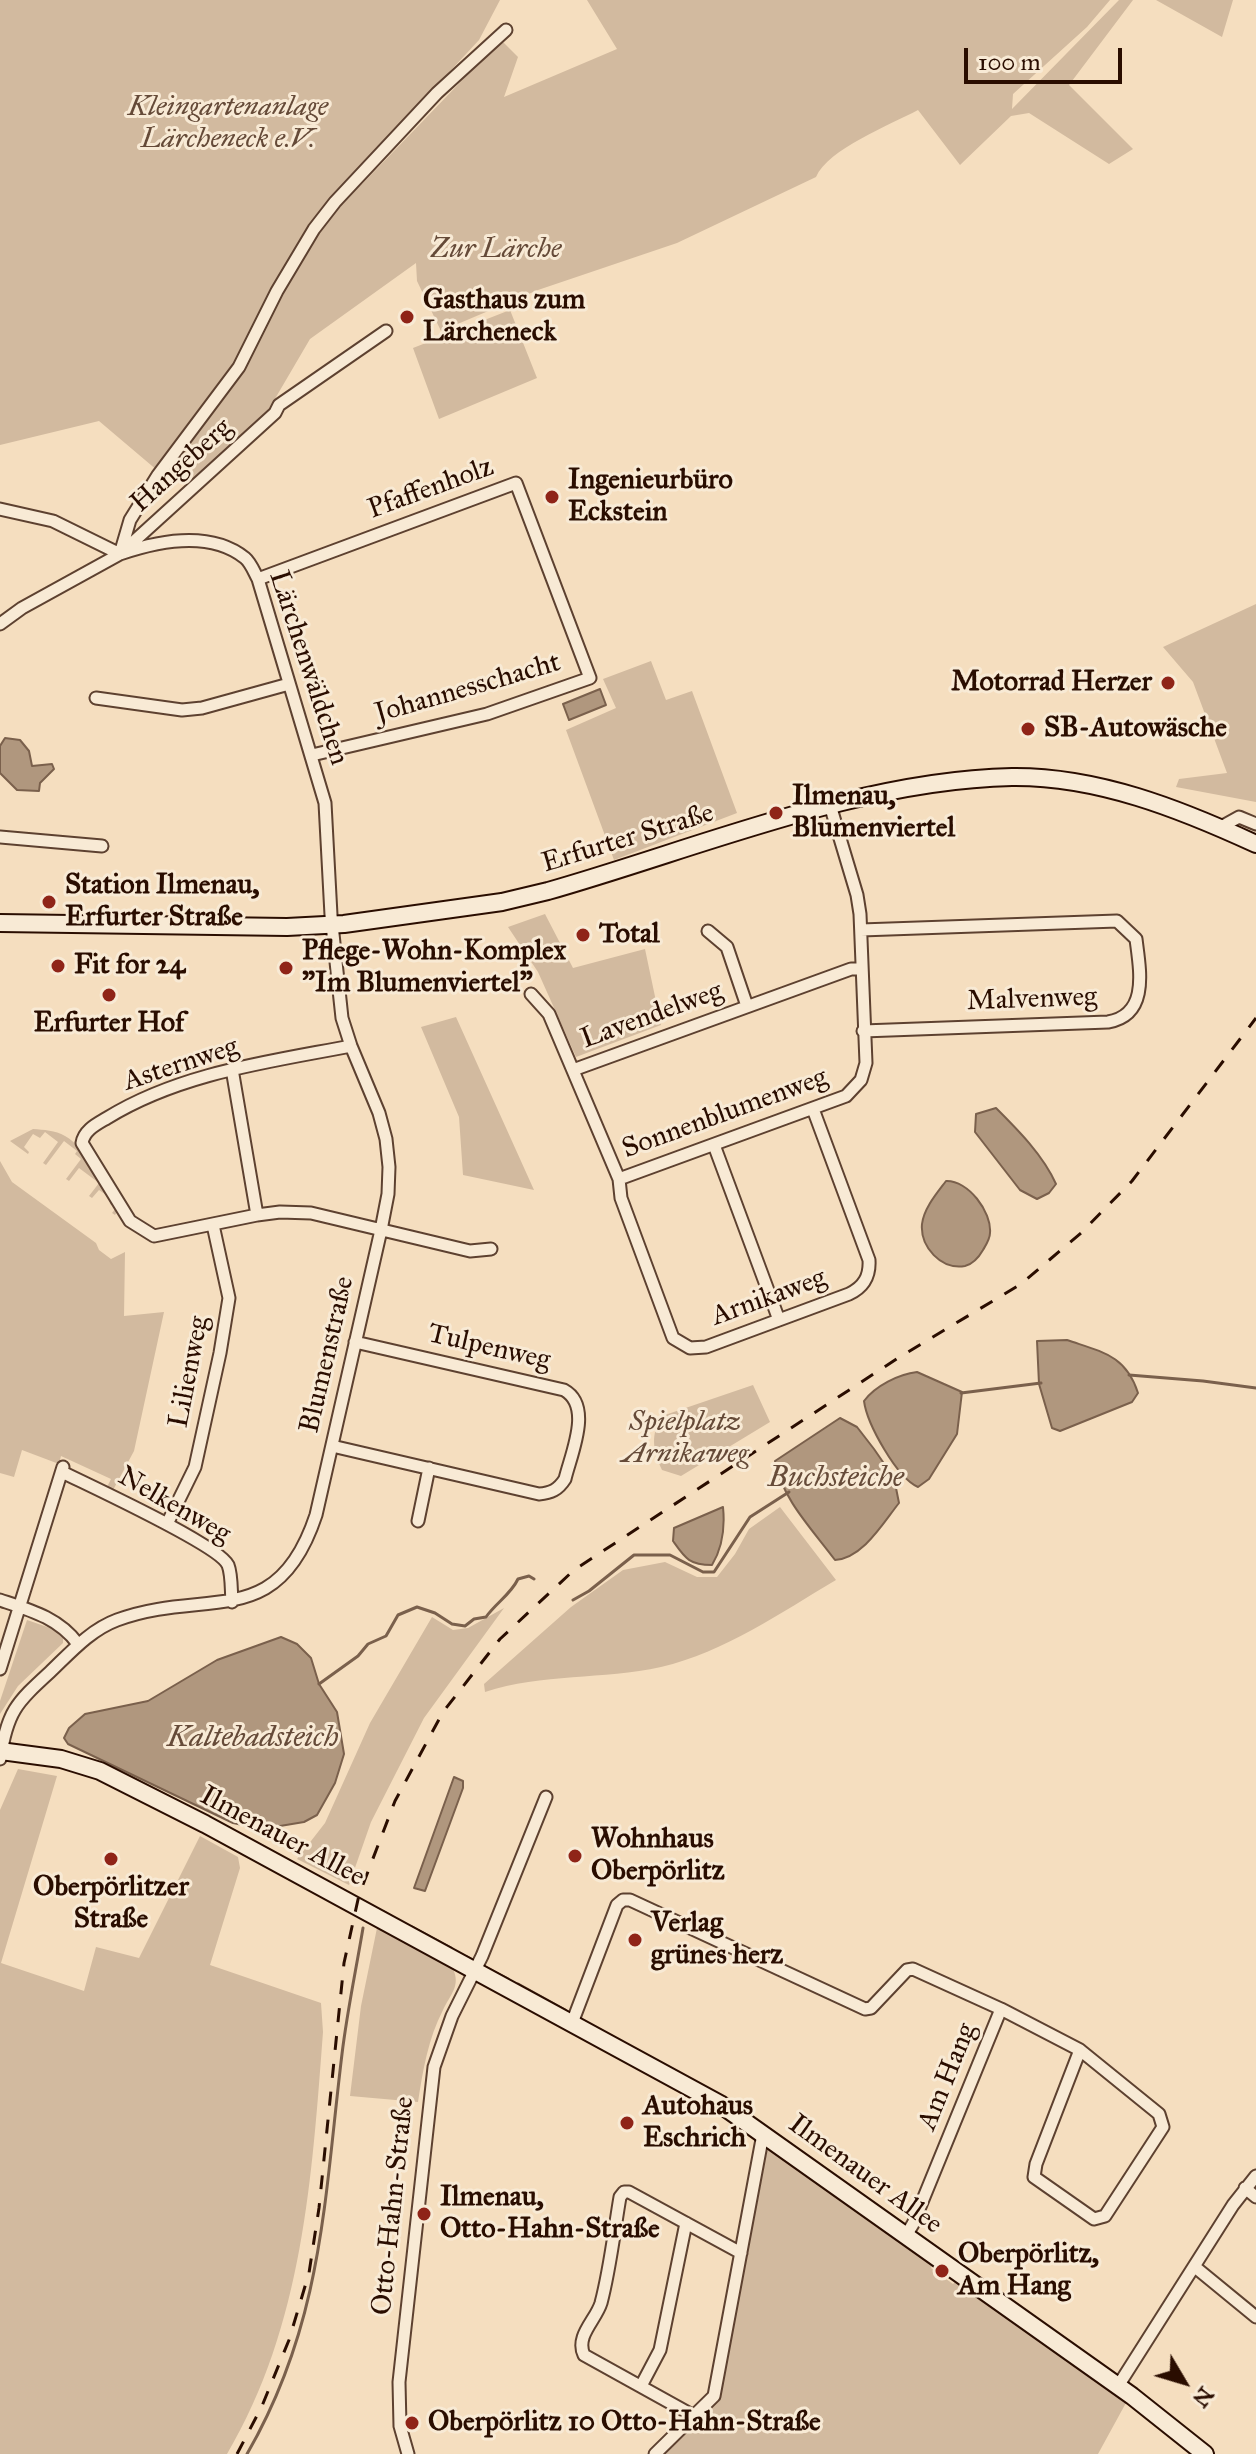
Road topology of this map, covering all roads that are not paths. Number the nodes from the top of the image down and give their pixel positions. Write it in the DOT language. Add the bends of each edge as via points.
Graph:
graph roads {
  1 [pos="506,30"];
  2 [pos="386,331"];
  3 [pos="0,509"];
  4 [pos="120,554"];
  5 [pos="258,579"];
  6 [pos="0,624"];
  7 [pos="590,678"];
  8 [pos="289,684"];
  9 [pos="96,698"];
  10 [pos="312,755"];
  11 [pos="830,805"];
  12 [pos="1256,824"];
  13 [pos="1221,827"];
  14 [pos="0,837"];
  15 [pos="1256,844"];
  16 [pos="102,846"];
  17 [pos="0,923"];
  18 [pos="332,925"];
  19 [pos="861,930"];
  20 [pos="708,931"];
  21 [pos="861,969"];
  22 [pos="531,994"];
  23 [pos="747,1006"];
  24 [pos="863,1031"];
  25 [pos="351,1046"];
  26 [pos="232,1069"];
  27 [pos="573,1070"];
  28 [pos="813,1109"];
  29 [pos="714,1145"];
  30 [pos="619,1179"];
  31 [pos="257,1215"];
  32 [pos="213,1225"];
  33 [pos="381,1230"];
  34 [pos="491,1249"];
  35 [pos="779,1320"];
  36 [pos="355,1342"];
  37 [pos="332,1446"];
  38 [pos="429,1468"];
  39 [pos="418,1521"];
  40 [pos="167,1524"];
  41 [pos="0,1600"];
  42 [pos="232,1602"];
  43 [pos="18,1606"];
  44 [pos="78,1644"];
  45 [pos="0,1669"];
  46 [pos="0,1752"];
  47 [pos="0,1759"];
  48 [pos="546,1797"];
  49 [pos="475,1970"];
  50 [pos="1001,2009"];
  51 [pos="572,2023"];
  52 [pos="1080,2050"];
  53 [pos="763,2134"];
  54 [pos="1256,2176"];
  55 [pos="1245,2188"];
  56 [pos="1256,2197"];
  57 [pos="686,2223"];
  58 [pos="905,2237"];
  59 [pos="741,2253"];
  60 [pos="1195,2267"];
  61 [pos="1256,2317"];
  62 [pos="641,2386"];
  63 [pos="1118,2386"];
  64 [pos="694,2416"];
  65 [pos="408,2454"];
  66 [pos="655,2454"];
  67 [pos="1205,2454"];
  1 -- 4 [label="street" via="437,93 314,229 239,367 130,520"];
  2 -- 4 [label="street, Hangeberg" via="279,405"];
  3 -- 4 [label="street" via="53,521"];
  4 -- 5 [label="street, Lärchenwäldchen" via="149,544 219,543 247,560"];
  4 -- 6 [label="street, Hangeberg"];
  5 -- 7 [label="street, Pfaffenholz" via="516,483"];
  5 -- 8 [label="street, Lärchenwäldchen"];
  7 -- 10 [label="street, Johannesschacht" via="487,714"];
  8 -- 9 [label="street" via="182,710"];
  8 -- 10 [label="street, Lärchenwäldchen"];
  10 -- 18 [label="street, Lärchenwäldchen" via="325,803"];
  11 -- 13 [label="street, Erfurter Straße" via="941,783 1013,777 1103,788"];
  11 -- 18 [label="street, Erfurter Straße" via="502,902"];
  11 -- 19 [label="street, Sonnenblumenweg" via="857,895"];
  12 -- 13 [label="street" via="1239,817"];
  13 -- 15 [label="street, Erfurter Straße"];
  14 -- 16 [label="street"];
  17 -- 18 [label="street, Erfurter Straße"];
  18 -- 25 [label="street, Blumenstraße" via="342,1018"];
  19 -- 21 [label="street, Sonnenblumenweg"];
  19 -- 24 [label="street, Malvenweg" via="1117,921 1136,939 1139,999 1127,1015 1108,1022"];
  20 -- 23 [label="street, Lavendelweg" via="727,947"];
  21 -- 23 [label="street, Lavendelweg"];
  21 -- 24 [label="street, Sonnenblumenweg"];
  22 -- 27 [label="street, Sonnenblumenweg" via="549,1014"];
  23 -- 27 [label="street, Lavendelweg"];
  24 -- 28 [label="street, Sonnenblumenweg" via="865,1072 857,1087"];
  25 -- 26 [label="street, Asternweg"];
  25 -- 33 [label="street, Blumenstraße" via="386,1139 388,1194"];
  26 -- 31 [label="street"];
  26 -- 32 [label="street, Asternweg" via="136,1100 82,1137 130,1221 154,1236"];
  27 -- 30 [label="street, Sonnenblumenweg"];
  28 -- 29 [label="street, Sonnenblumenweg"];
  28 -- 35 [label="street, Arnikaweg" via="870,1270 858,1289"];
  29 -- 30 [label="street, Sonnenblumenweg"];
  29 -- 35 [label="street"];
  30 -- 35 [label="street, Arnikaweg" via="621,1198 673,1338 690,1348 706,1347"];
  31 -- 32 [label="street"];
  31 -- 33 [label="street" via="311,1213"];
  32 -- 40 [label="street, Lilienweg" via="229,1298 195,1467"];
  33 -- 34 [label="street" via="470,1251"];
  33 -- 36 [label="street, Blumenstraße"];
  36 -- 37 [label="street, Blumenstraße"];
  36 -- 38 [label="street, Tulpenweg" via="564,1390 577,1402 580,1416 565,1479 554,1491 539,1494"];
  37 -- 38 [label="street, Tulpenweg"];
  37 -- 42 [label="street, Blumenstraße" via="316,1515 297,1558 267,1588"];
  38 -- 39 [label="street"];
  40 -- 42 [label="street, Nelkenweg" via="225,1561"];
  40 -- 43 [label="street, Nelkenweg" via="62,1469"];
  41 -- 43 [label="street"];
  42 -- 44 [label="street, Blumenstraße" via="135,1615 114,1621"];
  43 -- 44 [label="street" via="54,1620"];
  43 -- 45 [label="street"];
  44 -- 46 [label="street, Blumenstraße" via="15,1706"];
  46 -- 47 [label="street, Blumenstraße"];
  46 -- 49 [label="street, Ilmenauer Allee" via="61,1759 100,1771"];
  48 -- 49 [label="street"];
  49 -- 51 [label="street, Ilmenauer Allee"];
  49 -- 65 [label="street, Otto-Hahn-Straße" via="434,2067 428,2105 399,2382 400,2426"];
  50 -- 51 [label="street, Am Hang" via="913,1969 865,2009 623,1900"];
  50 -- 52 [label="street"];
  50 -- 58 [label="street, Am Hang"];
  51 -- 53 [label="street, Ilmenauer Allee" via="720,2104"];
  52 -- 52 [label="street" via="1163,2120 1105,2216 1094,2219 1034,2177"];
  53 -- 58 [label="street, Ilmenauer Allee"];
  53 -- 59 [label="street"];
  54 -- 55 [label="street"];
  55 -- 56 [label="street"];
  55 -- 60 [label="street"];
  57 -- 59 [label="street"];
  57 -- 62 [label="street" via="660,2350"];
  57 -- 62 [label="street" via="629,2192 620,2197 600,2306 581,2349"];
  58 -- 63 [label="street, Ilmenauer Allee"];
  59 -- 64 [label="street" via="714,2396"];
  60 -- 61 [label="street"];
  60 -- 63 [label="street"];
  62 -- 64 [label="street"];
  63 -- 67 [label="street, Ilmenauer Allee"];
  64 -- 66 [label="street"];
}
